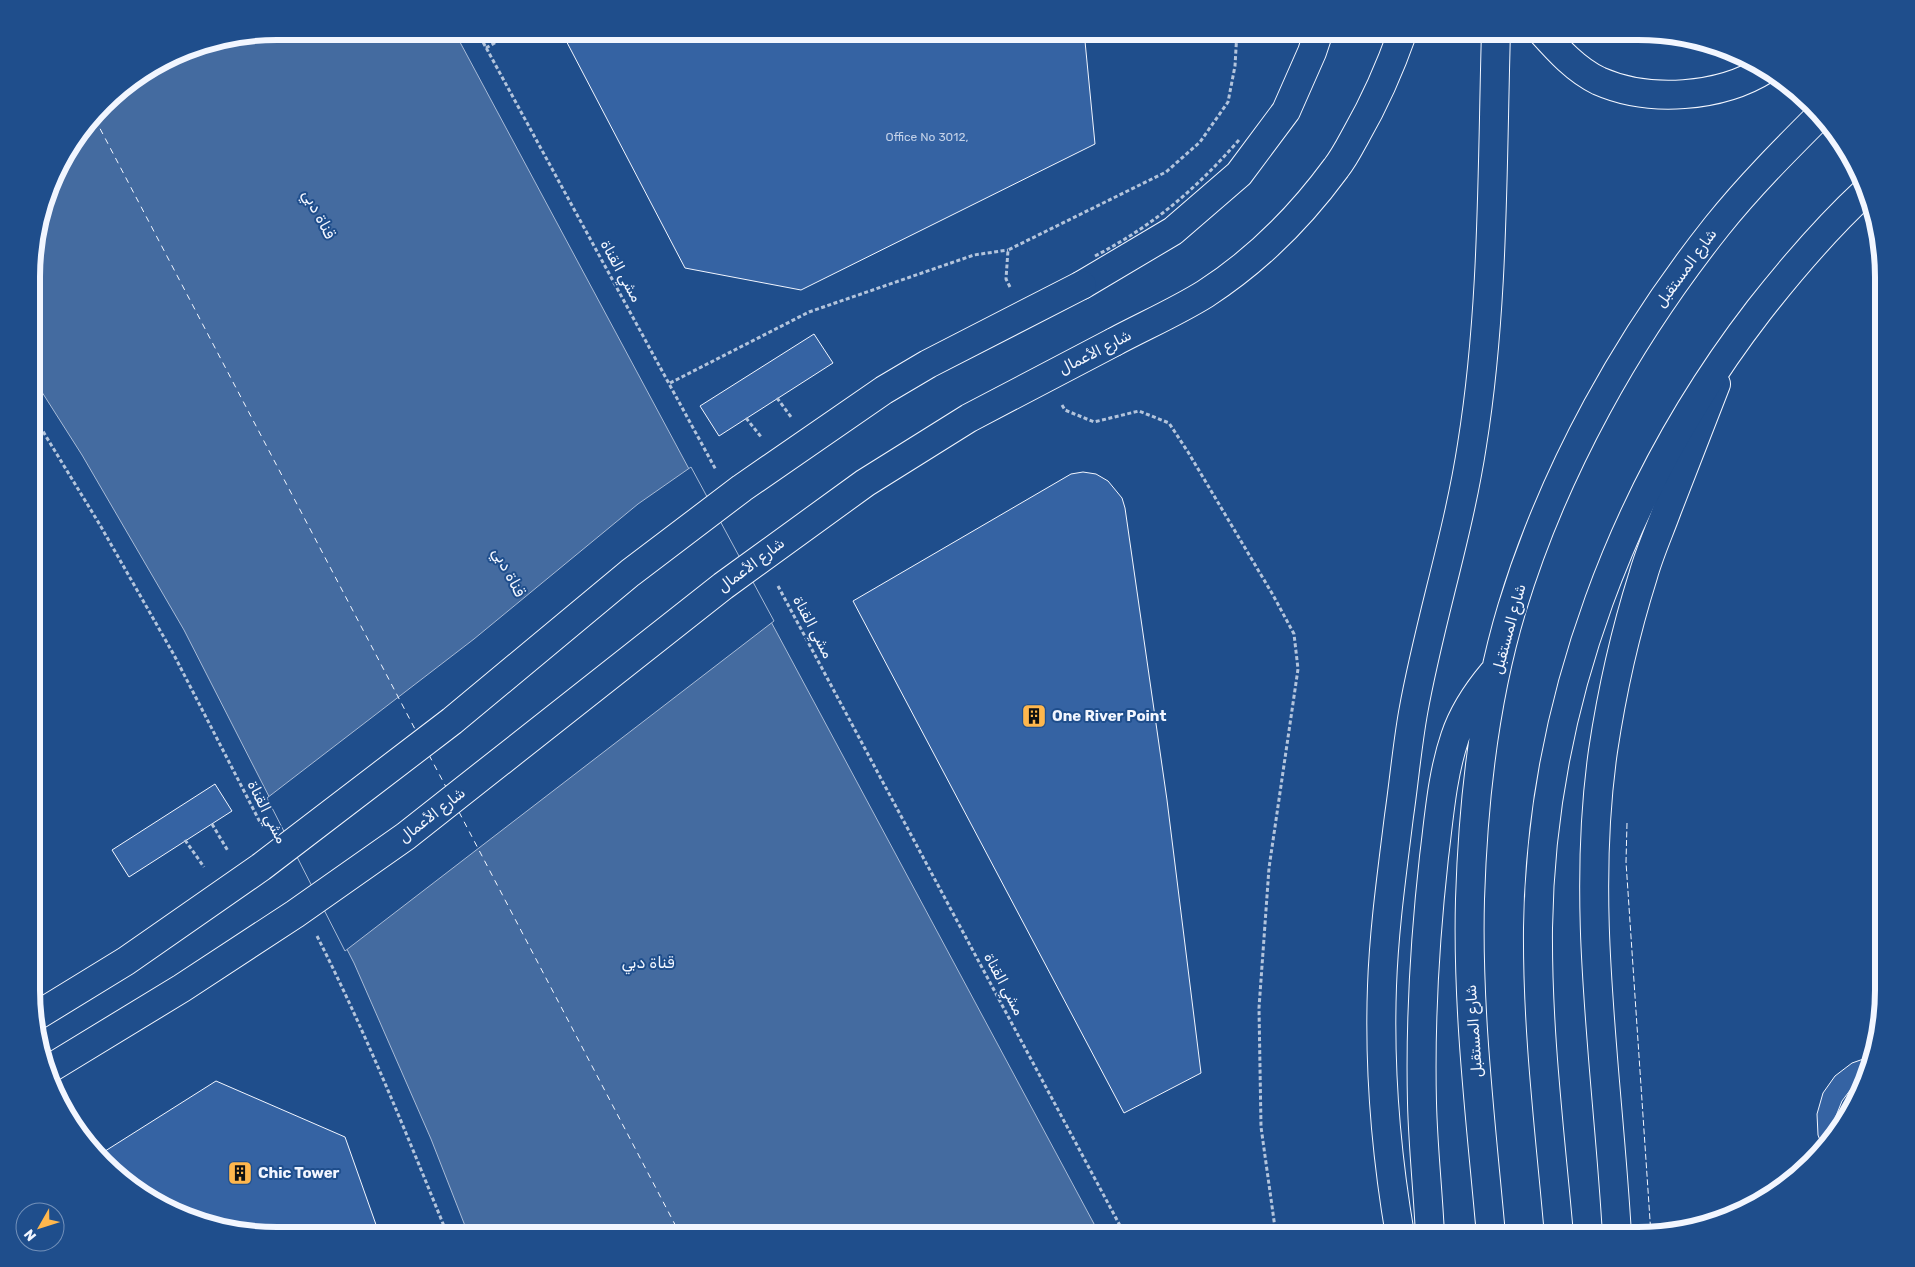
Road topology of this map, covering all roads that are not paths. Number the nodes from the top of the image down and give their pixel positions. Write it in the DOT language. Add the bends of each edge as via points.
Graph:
graph roads {
  1 [pos="1316,40"];
  2 [pos="1400,40"];
  3 [pos="1496,40"];
  4 [pos="1549,40"];
  5 [pos="1757,73"];
  6 [pos="1815,120"];
  7 [pos="1860,196"];
  8 [pos="1728,350"];
  9 [pos="1497,668"];
  10 [pos="41,1013"];
  11 [pos="53,1067"];
  12 [pos="1399,1227"];
  13 [pos="1430,1227"];
  14 [pos="1490,1227"];
  15 [pos="1558,1227"];
  16 [pos="1616,1227"];
  1 -- 10 [label="street, bridge" via="1286,111 1239,174 1173,231 1082,285 884,390 750,482 677,536 452,720 261,867 126,961"];
  2 -- 11 [label="street, شارع الأعمال, bridge" via="1373,104 1337,167 1274,241 1247,264 1203,295 969,418 865,483 723,586 406,836 295,914"];
  3 -- 12 [label="street" via="1489,288 1481,380 1456,533 1430,632 1413,715 1385,934 1383,1094"];
  4 -- 5 [label="street" via="1565,58 1598,81 1630,90 1698,93 1730,85"];
  6 -- 9 [label="street, شارع المستقبل" via="1718,225 1627,353 1589,422 1532,550 1512,608"];
  7 -- 8 [label="street" via="1785,276"];
  8 -- 15 [label="street" via="1679,428 1636,510 1601,595 1573,684 1559,743 1548,804 1538,926 1542,1048"];
  8 -- 16 [label="street" via="1643,574 1626,632 1603,752 1594,874 1595,936"];
  9 -- 13 [label="street" via="1480,688 1455,736 1435,847 1426,949 1422,1053"];
  9 -- 14 [label="street, شارع المستقبل" via="1484,744 1470,899 1473,1034"];
}
